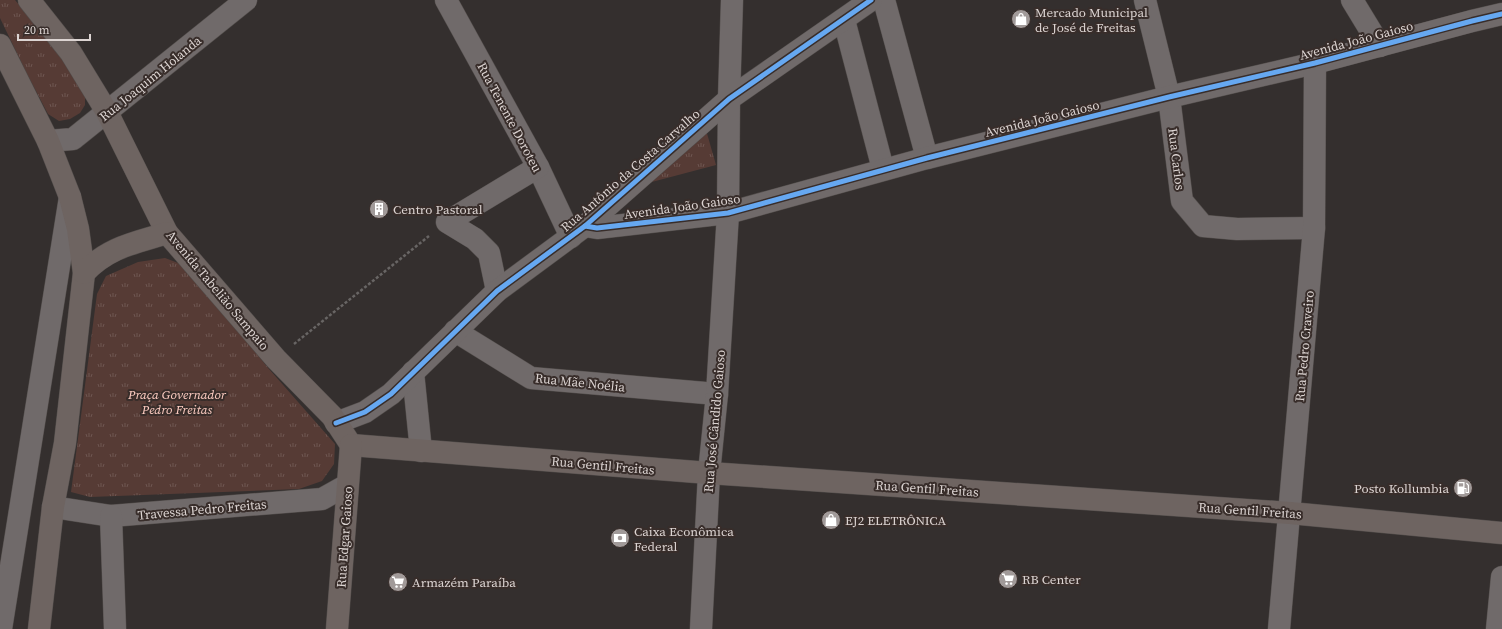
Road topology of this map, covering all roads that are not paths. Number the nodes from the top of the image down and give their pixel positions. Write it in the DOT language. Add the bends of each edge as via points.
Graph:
graph roads {
  1 [pos="29,0"];
  2 [pos="246,0"];
  3 [pos="446,0"];
  4 [pos="732,0"];
  5 [pos="871,0"];
  6 [pos="884,0"];
  7 [pos="1145,0"];
  8 [pos="1352,0"];
  9 [pos="1495,0"];
  10 [pos="1502,14"];
  11 [pos="844,20"];
  12 [pos="1472,21"];
  13 [pos="0,46"];
  14 [pos="1380,46"];
  15 [pos="1315,63"];
  16 [pos="1169,97"];
  17 [pos="729,98"];
  18 [pos="107,112"];
  19 [pos="48,142"];
  20 [pos="927,158"];
  21 [pos="538,167"];
  22 [pos="883,169"];
  23 [pos="70,198"];
  24 [pos="728,213"];
  25 [pos="1314,228"];
  26 [pos="168,232"];
  27 [pos="578,232"];
  28 [pos="84,273"];
  29 [pos="497,290"];
  30 [pos="455,331"];
  31 [pos="413,372"];
  32 [pos="717,394"];
  33 [pos="336,423"];
  34 [pos="351,445"];
  35 [pos="421,451"];
  36 [pos="709,473"];
  37 [pos="347,485"];
  38 [pos="53,507"];
  39 [pos="1290,513"];
  40 [pos="111,516"];
  41 [pos="1502,533"];
  42 [pos="1502,577"];
  43 [pos="4,583"];
  44 [pos="1,629"];
  45 [pos="39,629"];
  46 [pos="115,629"];
  47 [pos="338,629"];
  48 [pos="701,629"];
  49 [pos="1279,629"];
  50 [pos="1497,629"];
  1 -- 18 [label="main road, Avenida Tabelião Sampaio" via="71,53"];
  2 -- 18 [label="street, Rua Joaquim Holanda"];
  3 -- 21 [label="street, Rua Tenente Doroteu"];
  4 -- 17 [label="street, Rua José Cândido Gaioso"];
  5 -- 11 [label="street, Rua Antônio da Costa Carvalho"];
  6 -- 20 [label="street"];
  7 -- 16 [label="street, Rua Carlos"];
  8 -- 14 [label="street"];
  9 -- 12 [label="street"];
  10 -- 12 [label="street, Avenida João Gaioso"];
  11 -- 17 [label="street, Rua Antônio da Costa Carvalho"];
  11 -- 22 [label="street"];
  12 -- 14 [label="street, Avenida João Gaioso"];
  13 -- 19 [label="main road"];
  14 -- 15 [label="street, Avenida João Gaioso"];
  15 -- 16 [label="street, Avenida João Gaioso"];
  15 -- 25 [label="street, Rua Pedro Craveiro"];
  16 -- 20 [label="street, Avenida João Gaioso"];
  16 -- 25 [label="street, Rua Carlos" via="1182,201 1202,226 1237,229"];
  17 -- 24 [label="street, Rua José Cândido Gaioso"];
  17 -- 27 [label="street, Rua Antônio da Costa Carvalho"];
  18 -- 19 [label="street, Rua Joaquim Holanda" via="73,139"];
  18 -- 26 [label="main road, Avenida Tabelião Sampaio"];
  19 -- 23 [label="main road"];
  20 -- 22 [label="street, Avenida João Gaioso"];
  21 -- 27 [label="street, Rua Tenente Doroteu"];
  21 -- 29 [label="street" via="447,222 475,239 489,253"];
  22 -- 24 [label="street, Avenida João Gaioso"];
  23 -- 28 [label="main road" via="78,228"];
  23 -- 43 [label="street"];
  24 -- 27 [label="street, Avenida João Gaioso"];
  24 -- 32 [label="street, Rua José Cândido Gaioso"];
  25 -- 39 [label="street, Rua Pedro Craveiro"];
  26 -- 28 [label="main road" via="112,250 93,262"];
  26 -- 33 [label="main road, Avenida Tabelião Sampaio" via="276,359"];
  27 -- 29 [label="street, Rua Antônio da Costa Carvalho"];
  28 -- 38 [label="main road" via="65,443"];
  29 -- 30 [label="street, Rua Antônio da Costa Carvalho"];
  30 -- 31 [label="street, Rua Antônio da Costa Carvalho"];
  30 -- 32 [label="street, Rua Mãe Noélia" via="531,378"];
  31 -- 33 [label="street, Rua Antônio da Costa Carvalho" via="391,394 365,412"];
  31 -- 35 [label="street"];
  32 -- 36 [label="street, Rua José Cândido Gaioso"];
  33 -- 34 [label="main road, Avenida Tabelião Sampaio"];
  34 -- 35 [label="main road, Rua Gentil Freitas"];
  34 -- 37 [label="main road, Rua Edgar Gaioso"];
  35 -- 36 [label="main road, Rua Gentil Freitas"];
  36 -- 39 [label="main road, Rua Gentil Freitas"];
  36 -- 48 [label="street, Rua José Cândido Gaioso"];
  37 -- 40 [label="street, Travessa Pedro Freitas" via="322,499"];
  37 -- 47 [label="main road, Rua Edgar Gaioso"];
  38 -- 40 [label="street, Travessa Pedro Freitas"];
  38 -- 45 [label="main road"];
  39 -- 41 [label="main road, Rua Gentil Freitas"];
  39 -- 49 [label="street, Rua Pedro Craveiro"];
  40 -- 46 [label="street"];
  42 -- 50 [label="street"];
  43 -- 44 [label="street"];
}
